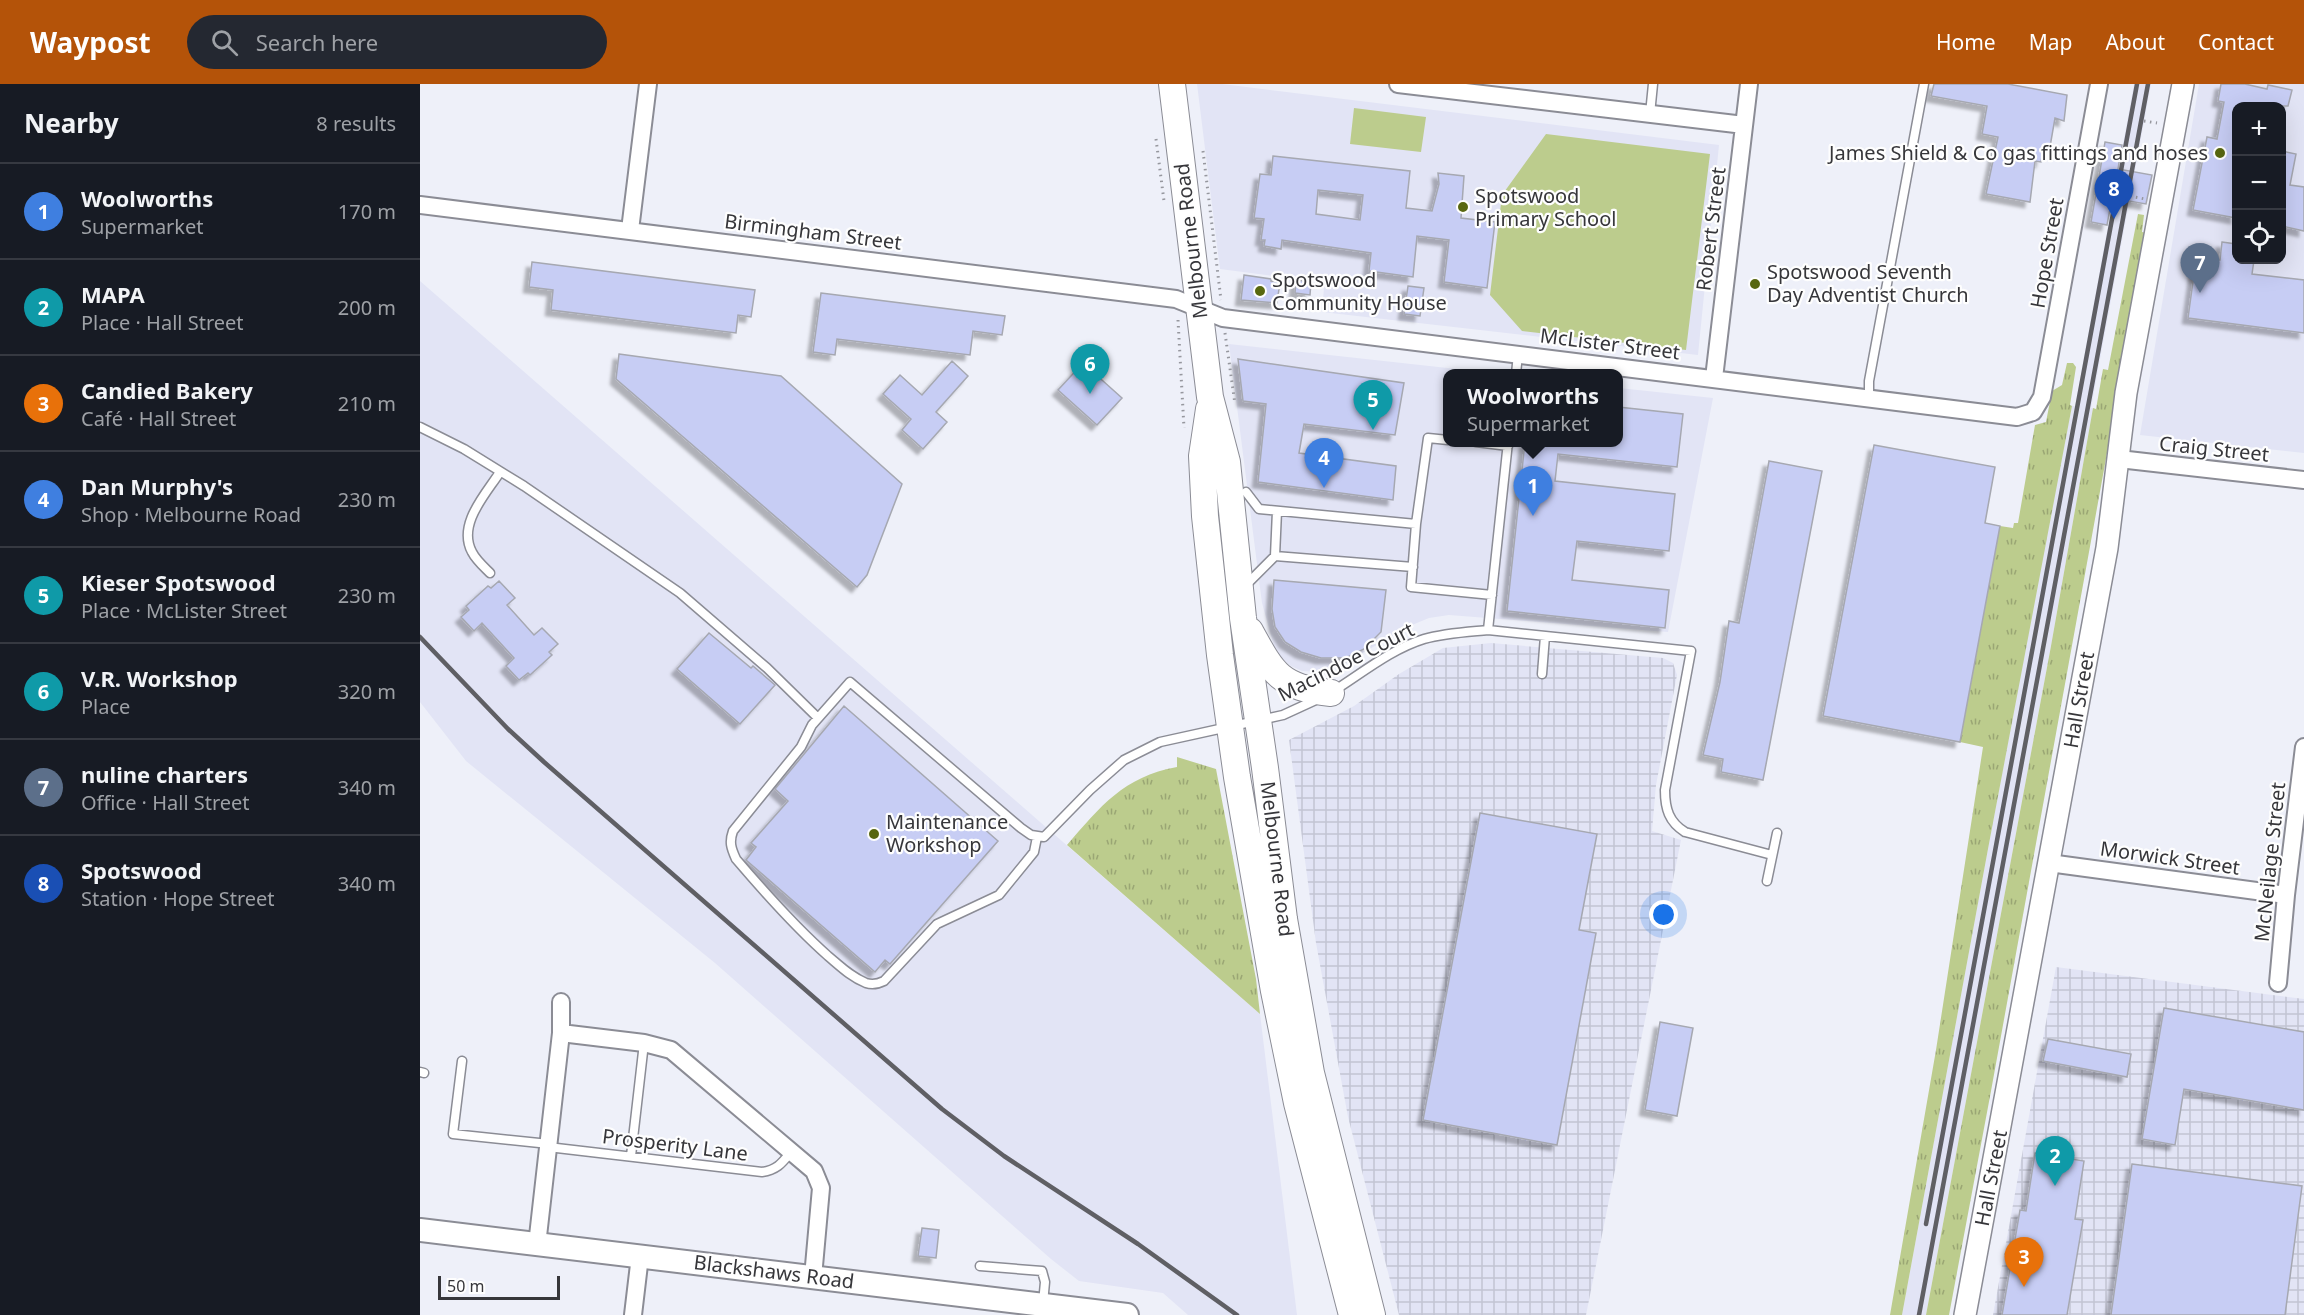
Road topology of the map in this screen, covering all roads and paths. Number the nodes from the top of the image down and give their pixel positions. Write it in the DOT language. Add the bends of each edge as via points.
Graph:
graph roads {
  1 [pos="648,84"];
  2 [pos="1172,84"];
  3 [pos="1398,84"];
  4 [pos="1653,84"];
  5 [pos="1749,84"];
  6 [pos="1924,84"];
  7 [pos="2099,84"];
  8 [pos="2183,84"];
  9 [pos="1650,114"];
  10 [pos="2144,120"];
  11 [pos="2155,123"];
  12 [pos="1744,125"];
  13 [pos="1202,141"];
  14 [pos="2094,188"];
  15 [pos="2114,192"];
  16 [pos="2130,196"];
  17 [pos="2150,200"];
  18 [pos="420,205"];
  19 [pos="630,230"];
  20 [pos="1199,308"];
  21 [pos="1223,318"];
  22 [pos="1518,354"];
  23 [pos="1516,369"];
  24 [pos="1714,378"];
  25 [pos="1210,397"];
  26 [pos="1869,399"];
  27 [pos="1236,409"];
  28 [pos="2017,417"];
  29 [pos="420,427"];
  30 [pos="1443,440"];
  31 [pos="1508,447"];
  32 [pos="2119,459"];
  33 [pos="500,471"];
  34 [pos="2304,480"];
  35 [pos="1246,492"];
  36 [pos="1277,511"];
  37 [pos="1416,524"];
  38 [pos="1275,556"];
  39 [pos="1413,567"];
  40 [pos="490,573"];
  41 [pos="1240,591"];
  42 [pos="1492,595"];
  43 [pos="1243,618"];
  44 [pos="1488,630"];
  45 [pos="1545,636"];
  46 [pos="1542,674"];
  47 [pos="1331,693"];
  48 [pos="818,718"];
  49 [pos="1258,721"];
  50 [pos="1230,728"];
  51 [pos="2304,747"];
  52 [pos="1777,833"];
  53 [pos="1037,837"];
  54 [pos="1772,855"];
  55 [pos="2049,863"];
  56 [pos="1767,881"];
  57 [pos="2286,895"];
  58 [pos="2278,982"];
  59 [pos="561,1002"];
  60 [pos="561,1033"];
  61 [pos="644,1043"];
  62 [pos="462,1061"];
  63 [pos="548,1146"];
  64 [pos="791,1152"];
  65 [pos="631,1156"];
  66 [pos="420,1230"];
  67 [pos="537,1245"];
  68 [pos="640,1256"];
  69 [pos="980,1266"];
  70 [pos="813,1277"];
  71 [pos="1043,1304"];
  72 [pos="633,1315"];
  73 [pos="1127,1315"];
  74 [pos="1352,1315"];
  75 [pos="1372,1315"];
  76 [pos="1965,1315"];
  1 -- 19 [label="street"];
  2 -- 20 [label="main road, Melbourne Road"];
  3 -- 9 [label="street"];
  4 -- 9 [label="lane"];
  5 -- 12 [label="street, Robert Street"];
  6 -- 26 [label="lane" via="1869,381"];
  7 -- 28 [label="street, Hope Street" via="2042,397 2033,412"];
  8 -- 32 [label="street, Hall Street" via="2126,393"];
  9 -- 12 [label="street"];
  10 -- 11 [label="path"];
  12 -- 24 [label="street, Robert Street"];
  13 -- 21 [label="path"];
  14 -- 15 [label="path"];
  16 -- 17 [label="path"];
  18 -- 19 [label="street, Birmingham Street"];
  19 -- 20 [label="street, Birmingham Street" via="1170,298"];
  20 -- 21 [label="street, McLister Street"];
  20 -- 25 [label="main road, Melbourne Road"];
  21 -- 22 [label="street, McLister Street"];
  21 -- 27 [label="path"];
  22 -- 23 [label="lane"];
  22 -- 24 [label="street, McLister Street"];
  24 -- 26 [label="street, McLister Street"];
  25 -- 41 [label="main road, Melbourne Road" via="1227,462"];
  25 -- 50 [label="main road, Melbourne Road" via="1202,456 1205,516"];
  26 -- 28 [label="street, McLister Street"];
  29 -- 33 [label="lane"];
  30 -- 37 [label="lane" via="1428,438"];
  31 -- 42 [label="lane"];
  32 -- 34 [label="street, Craig Street"];
  32 -- 55 [label="street, Hall Street" via="2111,529"];
  33 -- 40 [label="lane" via="470,519 468,529 471,550"];
  33 -- 48 [label="lane" via="680,594 767,668"];
  35 -- 36 [label="lane" via="1259,509"];
  36 -- 37 [label="lane"];
  36 -- 38 [label="lane"];
  37 -- 39 [label="lane"];
  38 -- 39 [label="lane"];
  38 -- 41 [label="lane"];
  39 -- 42 [label="lane" via="1411,587"];
  41 -- 43 [label="main road, Melbourne Road"];
  42 -- 44 [label="lane"];
  43 -- 47 [label="main road" via="1263,654 1285,681 1307,690"];
  43 -- 49 [label="main road, Melbourne Road"];
  44 -- 45 [label="lane, Macindoe Court"];
  44 -- 47 [label="lane, Macindoe Court" via="1423,639 1389,655"];
  45 -- 46 [label="lane"];
  45 -- 54 [label="lane, Macindoe Court" via="1691,651 1665,790 1669,814 1685,832"];
  47 -- 49 [label="lane, Macindoe Court" via="1283,715"];
  48 -- 53 [label="lane" via="850,682 1021,828"];
  48 -- 53 [label="lane" via="801,747 734,831 731,848 784,915 858,979 868,984 884,981 937,924 999,895 1034,852"];
  49 -- 50 [label="lane, Macindoe Court"];
  49 -- 75 [label="main road, Melbourne Road" via="1284,919 1310,1063"];
  50 -- 53 [label="lane, Macindoe Court" via="1160,742 1124,759 1051,831"];
  50 -- 74 [label="main road, Melbourne Road" via="1297,1103"];
  51 -- 57 [label="street, McNeilage Street"];
  52 -- 54 [label="lane"];
  54 -- 56 [label="lane"];
  55 -- 57 [label="street, Morwick Street"];
  55 -- 76 [label="street, Hall Street"];
  57 -- 58 [label="street, McNeilage Street"];
  59 -- 60 [label="street"];
  60 -- 61 [label="street"];
  60 -- 63 [label="street"];
  61 -- 64 [label="street" via="670,1050"];
  61 -- 65 [label="lane"];
  62 -- 63 [label="lane, Prosperity Lane" via="453,1134"];
  63 -- 65 [label="lane, Prosperity Lane"];
  63 -- 67 [label="street"];
  64 -- 65 [label="lane, Prosperity Lane" via="781,1165 762,1172"];
  64 -- 70 [label="street" via="814,1171 821,1188"];
  66 -- 67 [label="main road, Blackshaws Road"];
  67 -- 68 [label="main road, Blackshaws Road"];
  68 -- 70 [label="main road, Blackshaws Road"];
  68 -- 72 [label="street"];
  69 -- 71 [label="lane" via="1042,1271"];
  70 -- 71 [label="main road, Blackshaws Road"];
  71 -- 73 [label="main road, Blackshaws Road"];
}
